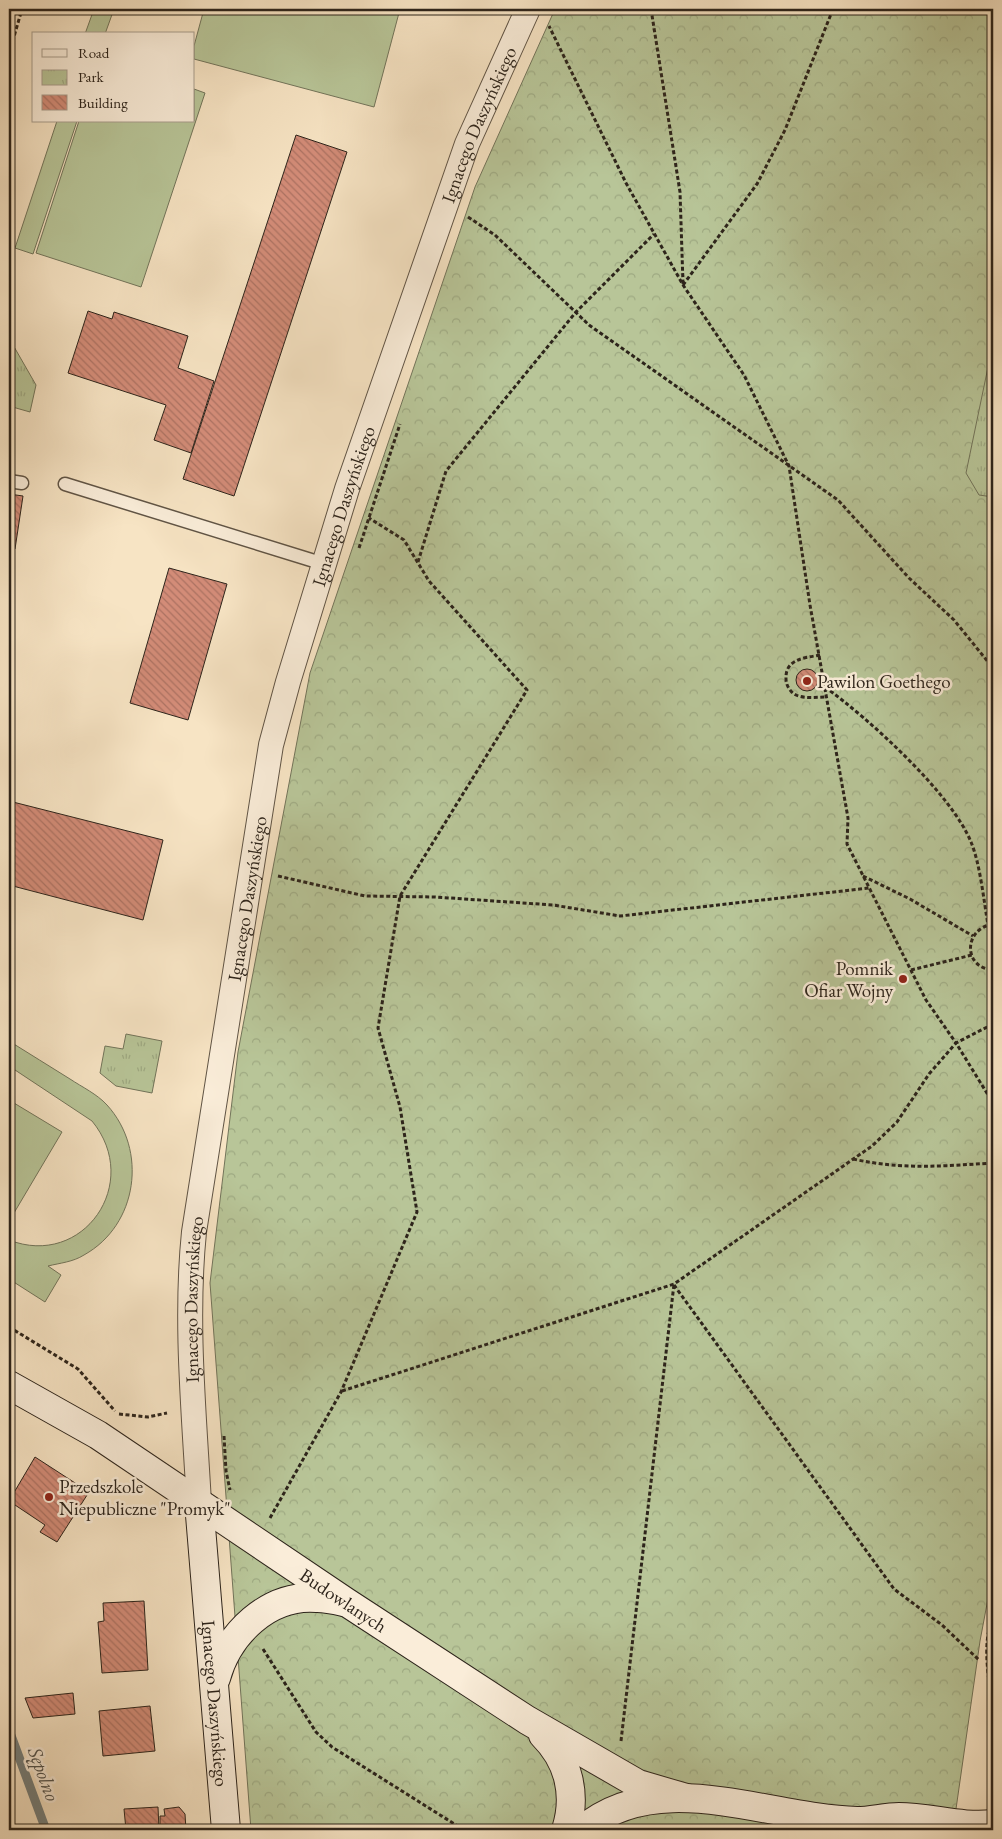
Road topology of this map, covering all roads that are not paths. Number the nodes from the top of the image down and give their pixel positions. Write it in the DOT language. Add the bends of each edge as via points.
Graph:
graph roads {
  1 [pos="528,9"];
  2 [pos="9,481"];
  3 [pos="22,483"];
  4 [pos="65,484"];
  5 [pos="324,564"];
  6 [pos="9,1385"];
  7 [pos="199,1503"];
  8 [pos="346,1602"];
  9 [pos="215,1683"];
  10 [pos="527,1720"];
  11 [pos="686,1798"];
  12 [pos="993,1824"];
  13 [pos="868,1826"];
  14 [pos="226,1830"];
  15 [pos="566,1830"];
  16 [pos="582,1830"];
  1 -- 5 [label="street, Ignacego Daszyńskiego" via="467,144"];
  2 -- 3 [label="lane"];
  4 -- 5 [label="lane"];
  5 -- 7 [label="street, Ignacego Daszyńskiego" via="272,745 194,1232 189,1304"];
  6 -- 7 [label="street, Budowlanych" via="98,1436"];
  7 -- 8 [label="street, Budowlanych"];
  7 -- 9 [label="street, Ignacego Daszyńskiego"];
  8 -- 9 [label="street" via="316,1597 286,1602 258,1615 236,1635 221,1662"];
  8 -- 10 [label="street, Budowlanych"];
  9 -- 14 [label="street, Ignacego Daszyńskiego"];
  10 -- 11 [label="street, Budowlanych" via="638,1784"];
  10 -- 15 [label="street" via="547,1739 563,1762 570,1781 571,1816"];
  11 -- 13 [label="street, Budowlanych"];
  11 -- 16 [label="street, Budowlanych" via="651,1798 634,1802 602,1816"];
  12 -- 13 [label="street, Budowlanych" via="899,1816"];
}
